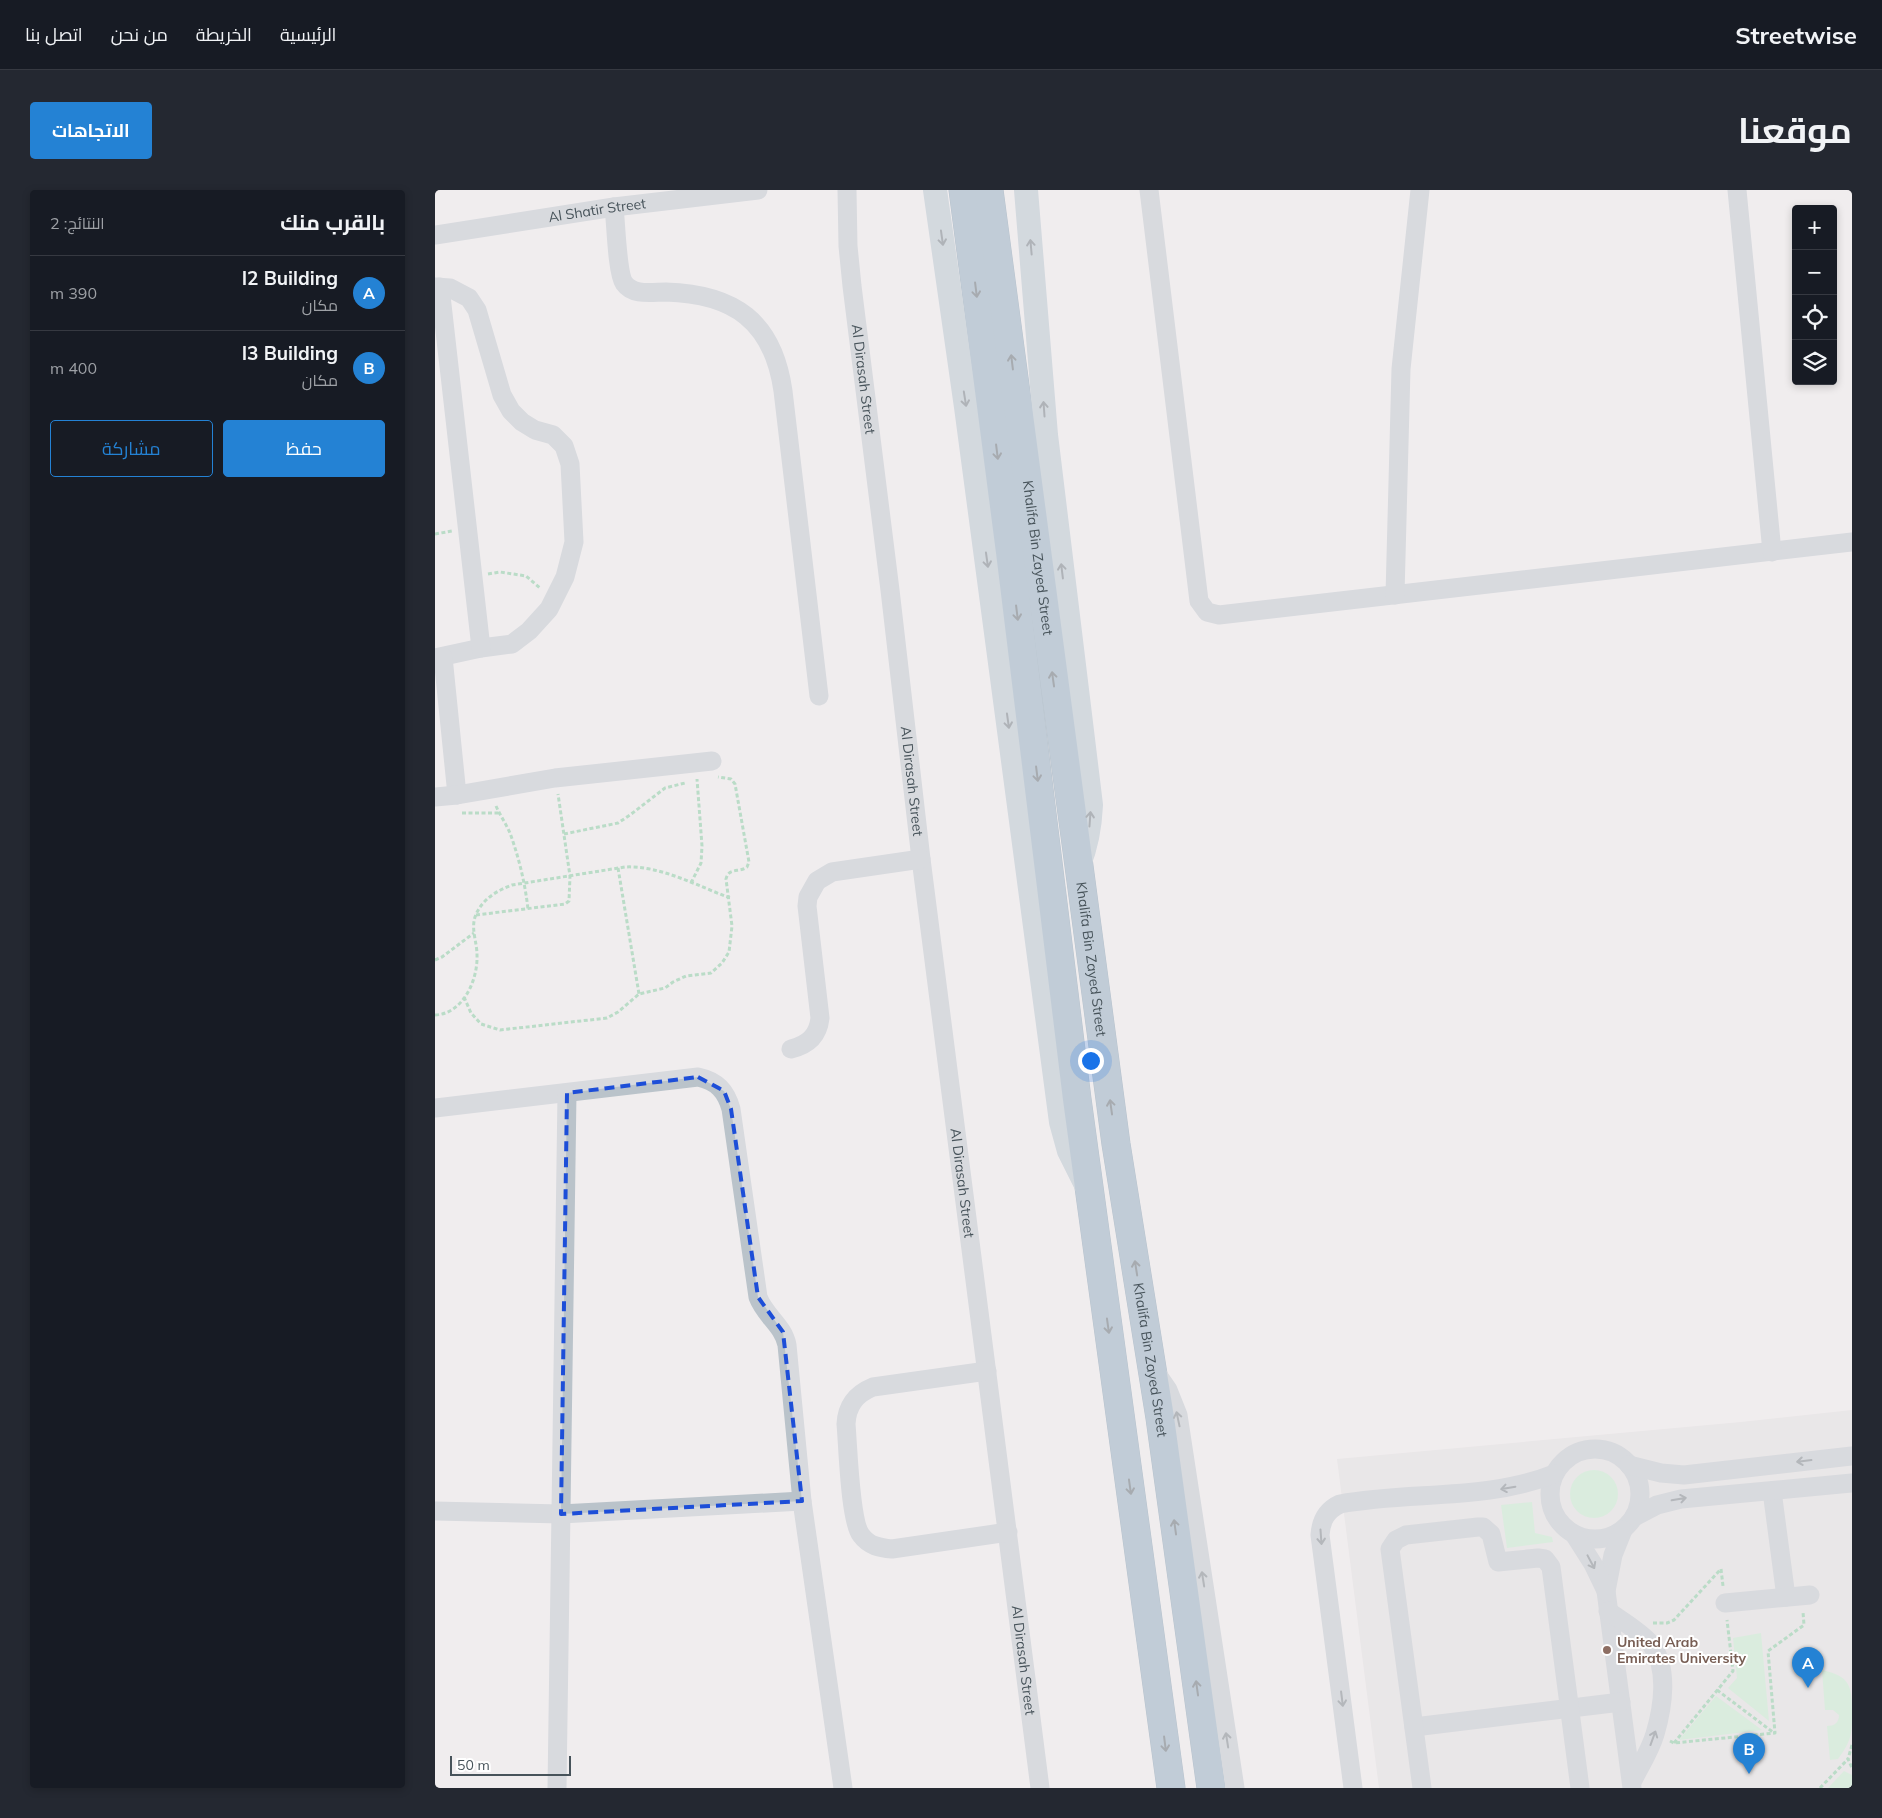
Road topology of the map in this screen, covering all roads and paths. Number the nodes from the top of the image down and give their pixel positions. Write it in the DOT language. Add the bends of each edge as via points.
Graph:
graph roads {
  1 [pos="758,190"];
  2 [pos="847,190"];
  3 [pos="935,190"];
  4 [pos="963,190"];
  5 [pos="989,190"];
  6 [pos="1026,190"];
  7 [pos="1149,190"];
  8 [pos="1420,190"];
  9 [pos="1737,190"];
  10 [pos="614,208"];
  11 [pos="435,235"];
  12 [pos="438,287"];
  13 [pos="1852,542"];
  14 [pos="1772,552"];
  15 [pos="473,575"];
  16 [pos="1395,595"];
  17 [pos="554,599"];
  18 [pos="481,648"];
  19 [pos="439,658"];
  20 [pos="819,696"];
  21 [pos="704,772"];
  22 [pos="555,778"];
  23 [pos="492,789"];
  24 [pos="435,797"];
  25 [pos="458,804"];
  26 [pos="499,813"];
  27 [pos="565,834"];
  28 [pos="921,859"];
  29 [pos="1078,866"];
  30 [pos="618,868"];
  31 [pos="570,876"];
  32 [pos="525,883"];
  33 [pos="691,884"];
  34 [pos="730,898"];
  35 [pos="528,909"];
  36 [pos="476,915"];
  37 [pos="474,933"];
  38 [pos="435,960"];
  39 [pos="639,994"];
  40 [pos="464,997"];
  41 [pos="435,1015"];
  42 [pos="791,1049"];
  43 [pos="567,1093"];
  44 [pos="435,1108"];
  45 [pos="1089,1191"];
  46 [pos="1152,1368"];
  47 [pos="987,1371"];
  48 [pos="1852,1456"];
  49 [pos="1629,1465"];
  50 [pos="1555,1474"];
  51 [pos="1852,1483"];
  52 [pos="1772,1491"];
  53 [pos="802,1501"];
  54 [pos="435,1512"];
  55 [pos="561,1514"];
  56 [pos="1629,1523"];
  57 [pos="1008,1532"];
  58 [pos="1574,1534"];
  59 [pos="1606,1591"];
  60 [pos="1799,1596"];
  61 [pos="1725,1603"];
  62 [pos="1608,1612"];
  63 [pos="1645,1621"];
  64 [pos="1155,1660"];
  65 [pos="1717,1690"];
  66 [pos="1621,1702"];
  67 [pos="1569,1708"];
  68 [pos="1414,1727"];
  69 [pos="1775,1733"];
  70 [pos="1655,1734"];
  71 [pos="1674,1743"];
  72 [pos="1852,1745"];
  73 [pos="1848,1759"];
  74 [pos="1852,1768"];
  75 [pos="1632,1785"];
  76 [pos="557,1788"];
  77 [pos="843,1788"];
  78 [pos="1040,1788"];
  79 [pos="1151,1788"];
  80 [pos="1171,1788"];
  81 [pos="1211,1788"];
  82 [pos="1235,1788"];
  83 [pos="1353,1788"];
  84 [pos="1422,1788"];
  85 [pos="1579,1788"];
  86 [pos="1820,1788"];
  1 -- 10 [label="street, Al Shatir Street"];
  2 -- 28 [label="street, Al Dirasah Street" via="852,286"];
  3 -- 45 [label="main road, one-way" via="1061,1122 1069,1151"];
  4 -- 45 [label="highway, Khalifa Bin Zayed Street, one-way"];
  29 -- 5 [label="highway, Khalifa Bin Zayed Street, one-way"];
  29 -- 6 [label="main road, one-way" via="1087,840 1091,805 1046,435"];
  7 -- 16 [label="street" via="1199,600 1207,612 1219,615"];
  8 -- 16 [label="street" via="1401,369"];
  9 -- 14 [label="street"];
  10 -- 11 [label="street, Al Shatir Street"];
  10 -- 20 [label="street" via="621,276 627,286 637,292 697,295 729,304 757,326 773,349 783,391"];
  12 -- 15 [label="street"];
  12 -- 17 [label="street" via="450,288 469,298 477,310 502,395 511,411 535,430 553,435 563,446 570,464 574,542 565,577"];
  13 -- 14 [label="street"];
  14 -- 16 [label="street"];
  15 -- 17 [label="path" via="500,572 526,576"];
  15 -- 18 [label="street"];
  17 -- 18 [label="street" via="529,631 512,644"];
  18 -- 19 [label="street"];
  19 -- 25 [label="street"];
  21 -- 22 [label="street"];
  21 -- 27 [label="path" via="665,788 618,823"];
  21 -- 33 [label="path" via="701,862"];
  21 -- 34 [label="path" via="731,779 735,784 749,862 743,870 727,874"];
  22 -- 23 [label="street"];
  22 -- 27 [label="path"];
  23 -- 25 [label="street"];
  23 -- 26 [label="path"];
  24 -- 25 [label="street"];
  25 -- 26 [label="path"];
  26 -- 32 [label="path" via="509,831"];
  27 -- 31 [label="path"];
  28 -- 42 [label="street" via="832,872 817,881 807,906 819,1027 808,1042"];
  28 -- 47 [label="street, Al Dirasah Street"];
  46 -- 29 [label="highway, Khalifa Bin Zayed Street, one-way" via="1116,1144"];
  30 -- 31 [label="path"];
  30 -- 33 [label="path" via="639,866 660,870"];
  30 -- 39 [label="path"];
  31 -- 32 [label="path"];
  31 -- 35 [label="path" via="569,901"];
  32 -- 35 [label="path"];
  32 -- 36 [label="path" via="497,891 486,899"];
  33 -- 34 [label="path"];
  34 -- 39 [label="path" via="732,926 729,952 722,963 711,973 686,976 665,988"];
  35 -- 36 [label="path"];
  36 -- 37 [label="path"];
  37 -- 38 [label="path"];
  37 -- 40 [label="path" via="477,955 475,978"];
  39 -- 40 [label="path" via="607,1018 500,1030 481,1024 471,1013"];
  40 -- 41 [label="path" via="458,1006 442,1015"];
  43 -- 44 [label="street"];
  43 -- 53 [label="street" via="698,1077 708,1079 724,1091 731,1109 758,1298 766,1313 781,1328 787,1345"];
  43 -- 55 [label="street"];
  45 -- 64 [label="highway, Khalifa Bin Zayed Street, one-way"];
  81 -- 46 [label="highway, Khalifa Bin Zayed Street, one-way"];
  82 -- 46 [label="street, one-way" via="1178,1415 1168,1390"];
  47 -- 57 [label="street, Al Dirasah Street"];
  47 -- 57 [label="street" via="873,1387 853,1400 846,1424 854,1518 860,1535 874,1546 883,1548"];
  48 -- 49 [label="street, one-way" via="1684,1475"];
  49 -- 50 [label="street" via="1611,1452 1589,1449 1569,1457"];
  49 -- 56 [label="street" via="1639,1484 1639,1501"];
  50 -- 58 [label="street" via="1551,1485 1552,1509 1557,1519"];
  50 -- 83 [label="street, one-way" via="1506,1489 1340,1504 1323,1519 1320,1535"];
  51 -- 52 [label="street"];
  56 -- 52 [label="street, one-way" via="1657,1505 1681,1499"];
  52 -- 60 [label="street"];
  53 -- 55 [label="street"];
  53 -- 77 [label="street"];
  54 -- 55 [label="street"];
  55 -- 76 [label="street"];
  56 -- 58 [label="street" via="1612,1536 1599,1539"];
  56 -- 59 [label="street" via="1613,1555"];
  57 -- 78 [label="street, Al Dirasah Street"];
  58 -- 59 [label="street, one-way"];
  59 -- 62 [label="street"];
  60 -- 61 [label="street"];
  60 -- 69 [label="path" via="1804,1625 1768,1651"];
  61 -- 63 [label="path" via="1721,1569 1675,1620"];
  61 -- 65 [label="path" via="1733,1671"];
  62 -- 66 [label="street"];
  62 -- 70 [label="street" via="1643,1636 1657,1655 1663,1687"];
  64 -- 79 [label="highway" via="1147,1668 1141,1686"];
  64 -- 80 [label="highway, Khalifa Bin Zayed Street, one-way"];
  65 -- 69 [label="path"];
  65 -- 71 [label="path"];
  66 -- 67 [label="street"];
  66 -- 75 [label="street"];
  67 -- 68 [label="street"];
  67 -- 68 [label="street" via="1548,1562 1538,1558 1498,1562 1491,1534 1483,1527 1406,1535 1392,1544 1390,1555"];
  67 -- 85 [label="street"];
  68 -- 84 [label="street"];
  69 -- 71 [label="path"];
  70 -- 71 [label="path"];
  75 -- 70 [label="street, one-way"];
  72 -- 73 [label="path"];
  73 -- 74 [label="path"];
  73 -- 86 [label="path"];
}
